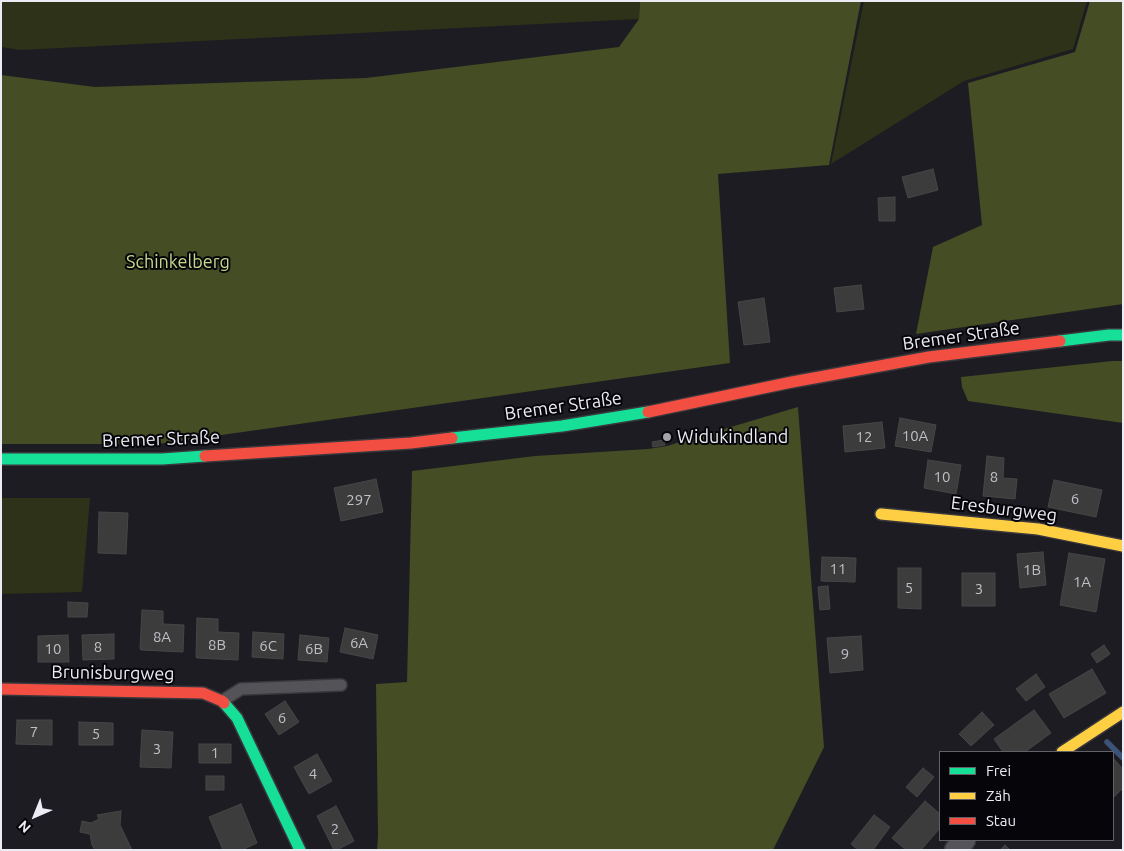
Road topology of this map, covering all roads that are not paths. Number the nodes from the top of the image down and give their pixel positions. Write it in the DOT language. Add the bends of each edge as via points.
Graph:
graph roads {
  1 [pos="1123,335"];
  2 [pos="1,459"];
  3 [pos="881,514"];
  4 [pos="1123,546"];
  5 [pos="341,685"];
  6 [pos="1,689"];
  7 [pos="222,700"];
  8 [pos="1123,712"];
  9 [pos="1064,751"];
  10 [pos="300,850"];
  1 -- 2 [label="main road, Bremer Straße" via="929,357 649,412 438,440 162,459"];
  3 -- 4 [label="main road, Eresburgweg" via="1038,529"];
  5 -- 7 [label="lane" via="241,690"];
  6 -- 7 [label="main road, Brunisburgweg" via="203,692"];
  7 -- 10 [label="main road" via="236,718"];
  8 -- 9 [label="main road"];
}
